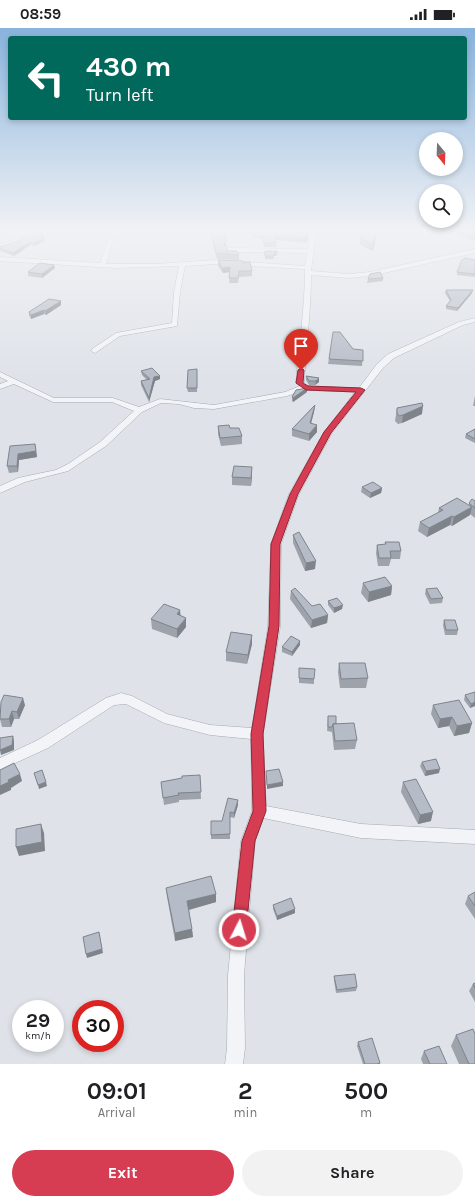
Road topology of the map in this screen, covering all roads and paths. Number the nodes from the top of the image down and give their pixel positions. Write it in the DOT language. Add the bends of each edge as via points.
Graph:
graph roads {
  1 [pos="179,280"];
  2 [pos="308,280"];
  3 [pos="475,320"];
  4 [pos="95,351"];
  5 [pos="0,374"];
  6 [pos="14,381"];
  7 [pos="0,387"];
  8 [pos="305,387"];
  9 [pos="361,390"];
  10 [pos="139,410"];
  11 [pos="0,490"];
  12 [pos="257,734"];
  13 [pos="0,764"];
  14 [pos="259,811"];
  15 [pos="475,837"];
  16 [pos="234,1064"];
  1 -- 4 [label="street" via="175,325 118,334"];
  2 -- 8 [label="street" via="300,383"];
  3 -- 9 [label="street" via="461,323 391,356"];
  5 -- 6 [label="street"];
  6 -- 7 [label="street"];
  6 -- 10 [label="street" via="53,400 113,400"];
  8 -- 9 [label="street"];
  8 -- 10 [label="street" via="287,394 214,407 160,401"];
  9 -- 12 [label="street" via="328,432 294,494 276,544 274,626"];
  10 -- 11 [label="street" via="103,444 78,463 59,472 10,483"];
  12 -- 13 [label="street" via="202,728 164,718 128,698 121,698 110,701 43,744"];
  12 -- 14 [label="street"];
  14 -- 15 [label="street" via="361,831"];
  14 -- 16 [label="street" via="248,841 242,900 236,975"];
}
